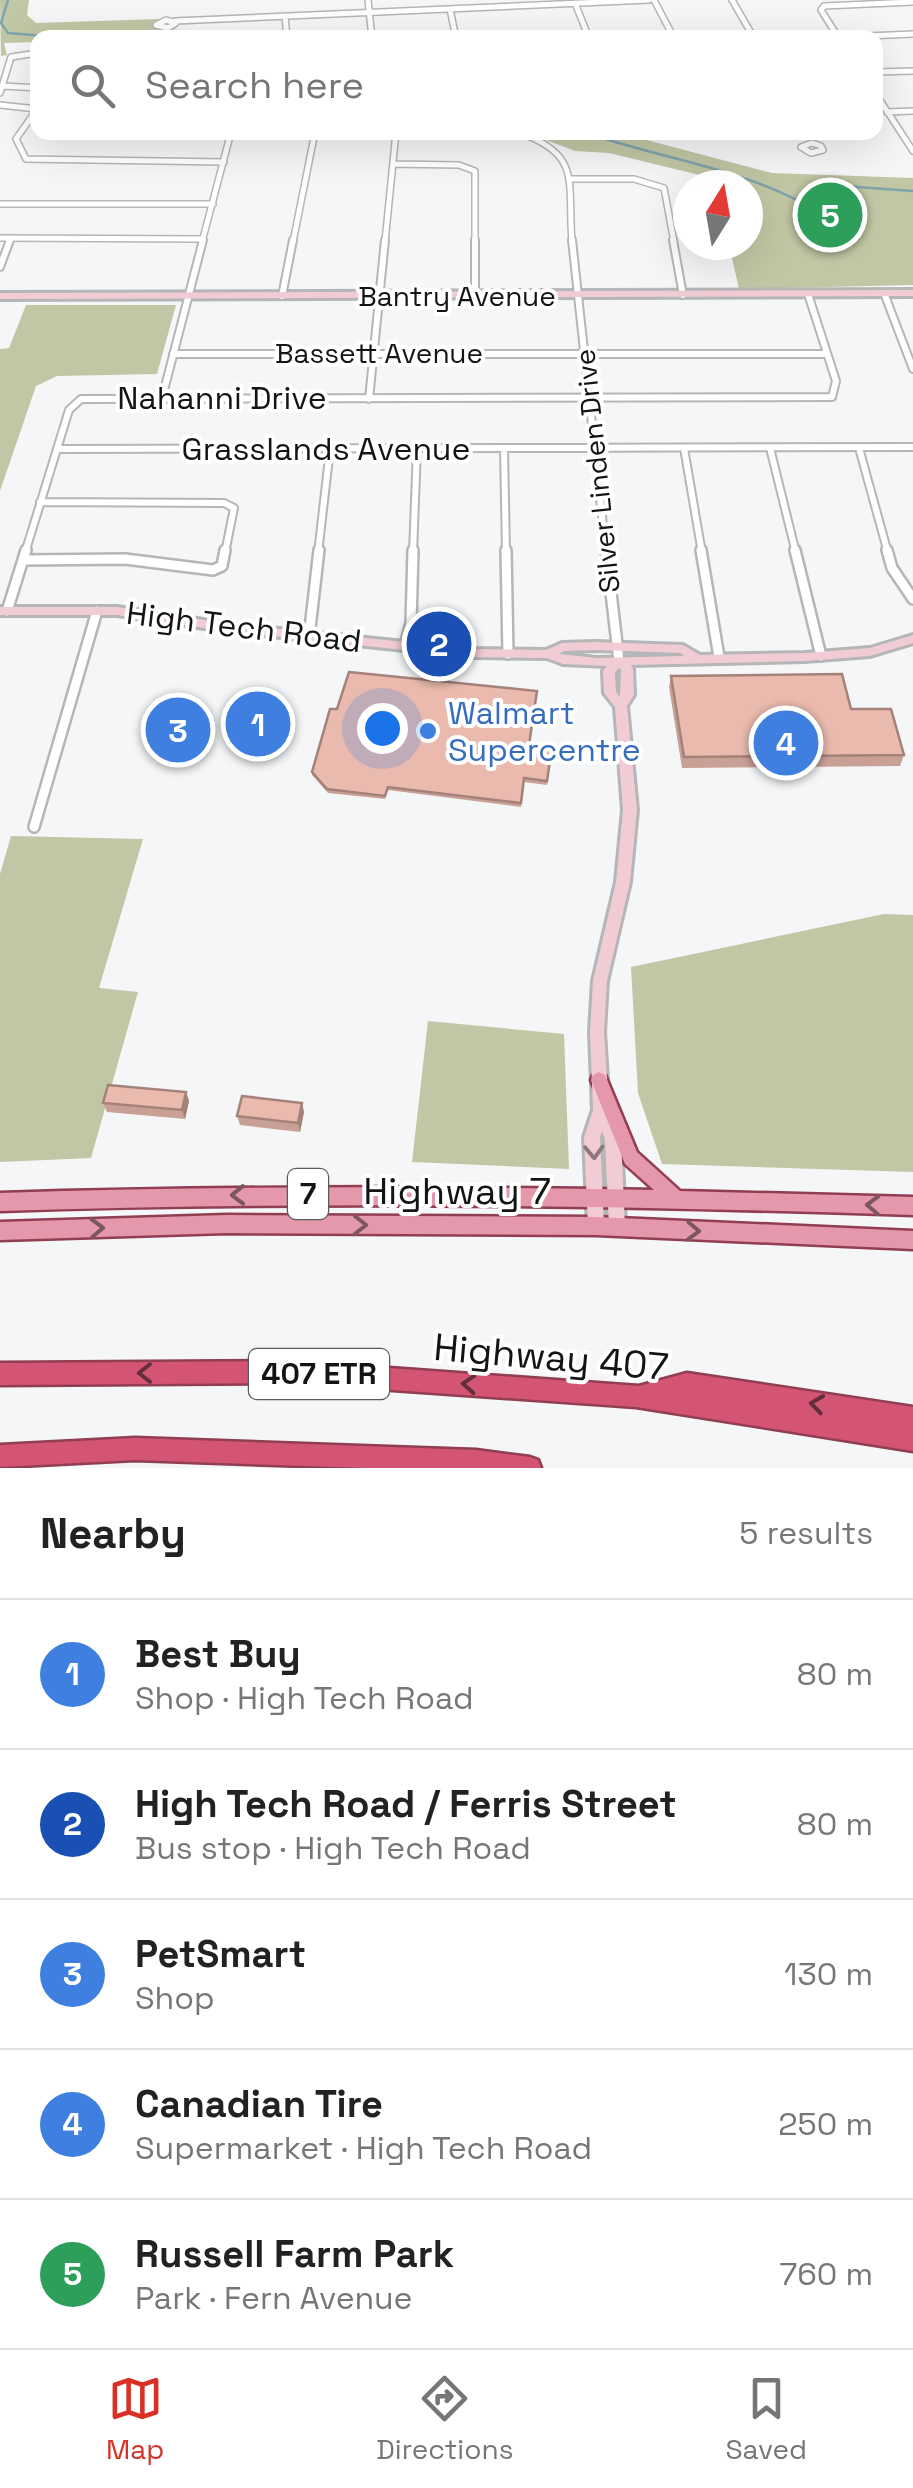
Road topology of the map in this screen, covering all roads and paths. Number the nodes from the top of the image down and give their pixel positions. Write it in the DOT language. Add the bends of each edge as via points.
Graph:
graph roads {
  1 [pos="368,0"];
  2 [pos="651,0"];
  3 [pos="732,0"];
  4 [pos="913,2"];
  5 [pos="575,3"];
  6 [pos="450,9"];
  7 [pos="369,12"];
  8 [pos="285,16"];
  9 [pos="175,21"];
  10 [pos="286,30"];
  11 [pos="371,30"];
  12 [pos="454,30"];
  13 [pos="586,30"];
  14 [pos="669,30"];
  15 [pos="749,30"];
  16 [pos="834,30"];
  17 [pos="913,34"];
  18 [pos="883,35"];
  19 [pos="30,55"];
  20 [pos="913,70"];
  21 [pos="883,72"];
  22 [pos="4,86"];
  23 [pos="30,88"];
  24 [pos="0,93"];
  25 [pos="883,104"];
  26 [pos="0,105"];
  27 [pos="30,109"];
  28 [pos="913,111"];
  29 [pos="888,112"];
  30 [pos="30,120"];
  31 [pos="230,140"];
  32 [pos="313,140"];
  33 [pos="395,140"];
  34 [pos="536,140"];
  35 [pos="814,140"];
  36 [pos="817,144"];
  37 [pos="913,152"];
  38 [pos="224,162"];
  39 [pos="393,164"];
  40 [pos="569,179"];
  41 [pos="0,204"];
  42 [pos="213,204"];
  43 [pos="0,238"];
  44 [pos="11,238"];
  45 [pos="202,238"];
  46 [pos="0,267"];
  47 [pos="913,293"];
  48 [pos="808,294"];
  49 [pos="884,294"];
  50 [pos="380,295"];
  51 [pos="683,295"];
  52 [pos="0,296"];
  53 [pos="187,296"];
  54 [pos="282,296"];
  55 [pos="475,296"];
  56 [pos="576,296"];
  57 [pos="172,354"];
  58 [pos="373,354"];
  59 [pos="585,354"];
  60 [pos="825,354"];
  61 [pos="913,369"];
  62 [pos="590,397"];
  63 [pos="162,398"];
  64 [pos="368,398"];
  65 [pos="417,448"];
  66 [pos="504,448"];
  67 [pos="596,448"];
  68 [pos="684,448"];
  69 [pos="770,448"];
  70 [pos="858,448"];
  71 [pos="913,448"];
  72 [pos="57,449"];
  73 [pos="330,449"];
  74 [pos="40,502"];
  75 [pos="24,560"];
  76 [pos="913,599"];
  77 [pos="4,611"];
  78 [pos="97,611"];
  79 [pos="309,637"];
  80 [pos="913,639"];
  81 [pos="405,646"];
  82 [pos="508,654"];
  83 [pos="617,654"];
  84 [pos="821,656"];
  85 [pos="719,657"];
  86 [pos="34,827"];
  87 [pos="599,1080"];
  88 [pos="601,1110"];
  89 [pos="595,1194"];
  90 [pos="616,1195"];
  91 [pos="674,1197"];
  92 [pos="0,1202"];
  93 [pos="913,1206"];
  94 [pos="596,1226"];
  95 [pos="617,1227"];
  96 [pos="0,1231"];
  97 [pos="913,1240"];
  98 [pos="0,1374"];
  99 [pos="636,1396"];
  100 [pos="913,1418"];
  101 [pos="913,1440"];
  102 [pos="0,1456"];
  103 [pos="530,1468"];
  1 -- 7 [label="street"];
  2 -- 5 [label="street"];
  2 -- 14 [label="street"];
  3 -- 15 [label="street"];
  4 -- 16 [label="street" via="824,6"];
  5 -- 6 [label="street"];
  5 -- 13 [label="street"];
  6 -- 7 [label="street"];
  6 -- 12 [label="street"];
  7 -- 8 [label="street"];
  7 -- 11 [label="street"];
  8 -- 9 [label="street"];
  8 -- 10 [label="street"];
  17 -- 18 [label="street"];
  19 -- 22 [label="street" via="11,57"];
  20 -- 21 [label="street"];
  22 -- 23 [label="street"];
  22 -- 24 [label="street"];
  25 -- 29 [label="street"];
  26 -- 27 [label="street"];
  28 -- 29 [label="street"];
  29 -- 37 [label="street"];
  30 -- 38 [label="street" via="16,139 26,159"];
  31 -- 38 [label="street"];
  32 -- 54 [label="street"];
  33 -- 39 [label="street"];
  34 -- 40 [label="street" via="561,151"];
  35 -- 36 [label="street"];
  38 -- 42 [label="street"];
  39 -- 50 [label="street"];
  39 -- 55 [label="street" via="459,165 475,172"];
  40 -- 51 [label="street" via="634,179 664,188"];
  40 -- 56 [label="street, Silver Linden Drive"];
  41 -- 42 [label="street"];
  42 -- 45 [label="street"];
  43 -- 44 [label="street"];
  44 -- 45 [label="street"];
  44 -- 46 [label="street"];
  45 -- 53 [label="street"];
  47 -- 49 [label="street, Bantry Avenue"];
  48 -- 49 [label="street, Bantry Avenue"];
  48 -- 51 [label="street, Bantry Avenue"];
  48 -- 60 [label="street"];
  49 -- 61 [label="street"];
  50 -- 54 [label="street, Bantry Avenue"];
  50 -- 55 [label="street, Bantry Avenue"];
  50 -- 58 [label="street"];
  51 -- 56 [label="street, Bantry Avenue"];
  52 -- 53 [label="street, Bantry Avenue"];
  53 -- 54 [label="street, Bantry Avenue"];
  53 -- 57 [label="street"];
  55 -- 56 [label="street, Bantry Avenue"];
  56 -- 59 [label="street, Silver Linden Drive"];
  57 -- 58 [label="street, Bassett Avenue"];
  57 -- 63 [label="street"];
  58 -- 59 [label="street, Bassett Avenue"];
  58 -- 64 [label="street"];
  59 -- 60 [label="street"];
  59 -- 62 [label="street, Silver Linden Drive"];
  60 -- 62 [label="street, Nahanni Drive" via="837,386 832,397"];
  62 -- 64 [label="street, Nahanni Drive"];
  62 -- 67 [label="street, Silver Linden Drive"];
  63 -- 64 [label="street, Nahanni Drive"];
  63 -- 72 [label="street, Nahanni Drive" via="74,402"];
  65 -- 66 [label="street, Grasslands Avenue"];
  65 -- 73 [label="street, Grasslands Avenue"];
  65 -- 81 [label="street"];
  66 -- 67 [label="street, Grasslands Avenue"];
  66 -- 82 [label="street"];
  67 -- 68 [label="street, Grasslands Avenue"];
  67 -- 83 [label="street, Silver Linden Drive"];
  68 -- 69 [label="street, Grasslands Avenue"];
  68 -- 85 [label="street"];
  69 -- 70 [label="street, Grasslands Avenue"];
  69 -- 84 [label="street"];
  70 -- 71 [label="street, Grasslands Avenue"];
  70 -- 76 [label="street" via="892,568"];
  72 -- 73 [label="street, Grasslands Avenue"];
  72 -- 74 [label="street, Nahanni Drive"];
  73 -- 79 [label="street"];
  74 -- 75 [label="street, Nahanni Drive"];
  74 -- 75 [label="street" via="224,503 234,508 228,554 213,570 125,559"];
  75 -- 77 [label="street, Nahanni Drive"];
  77 -- 78 [label="street, High Tech Road"];
  78 -- 79 [label="street, High Tech Road"];
  78 -- 86 [label="street"];
  79 -- 81 [label="street, High Tech Road"];
  80 -- 84 [label="street, High Tech Road"];
  81 -- 82 [label="street, High Tech Road"];
  82 -- 83 [label="street, High Tech Road" via="563,660"];
  83 -- 85 [label="street, High Tech Road" via="684,661"];
  83 -- 87 [label="street, Silver Linden Drive" via="609,670 610,694 621,706 630,810 623,882 600,982"];
  84 -- 85 [label="street, High Tech Road"];
  87 -- 88 [label="street, Silver Linden Drive"];
  87 -- 91 [label="main road" via="631,1158"];
  88 -- 89 [label="street, Silver Linden Drive, one-way" via="592,1137"];
  88 -- 90 [label="street, Silver Linden Drive" via="613,1139"];
  89 -- 90 [label="main road, Highway 7 / 7"];
  89 -- 92 [label="main road, Highway 7 / 7, one-way"];
  89 -- 94 [label="street, Silver Linden Drive"];
  90 -- 91 [label="main road, Highway 7 / 7"];
  90 -- 95 [label="street, Silver Linden Drive"];
  93 -- 91 [label="main road, Highway 7 / 7, one-way"];
  94 -- 95 [label="main road, Highway 7 / 7"];
  96 -- 94 [label="main road, Highway 7 / 7, one-way" via="227,1224"];
  95 -- 97 [label="main road, Highway 7 / 7, one-way"];
  99 -- 98 [label="highway, Highway 407 / 407 ETR, one-way" via="294,1372"];
  100 -- 99 [label="highway, one-way" via="687,1384"];
  99 -- 101 [label="highway, Highway 407 / 407 ETR"];
  102 -- 103 [label="highway" via="135,1449"];
}
